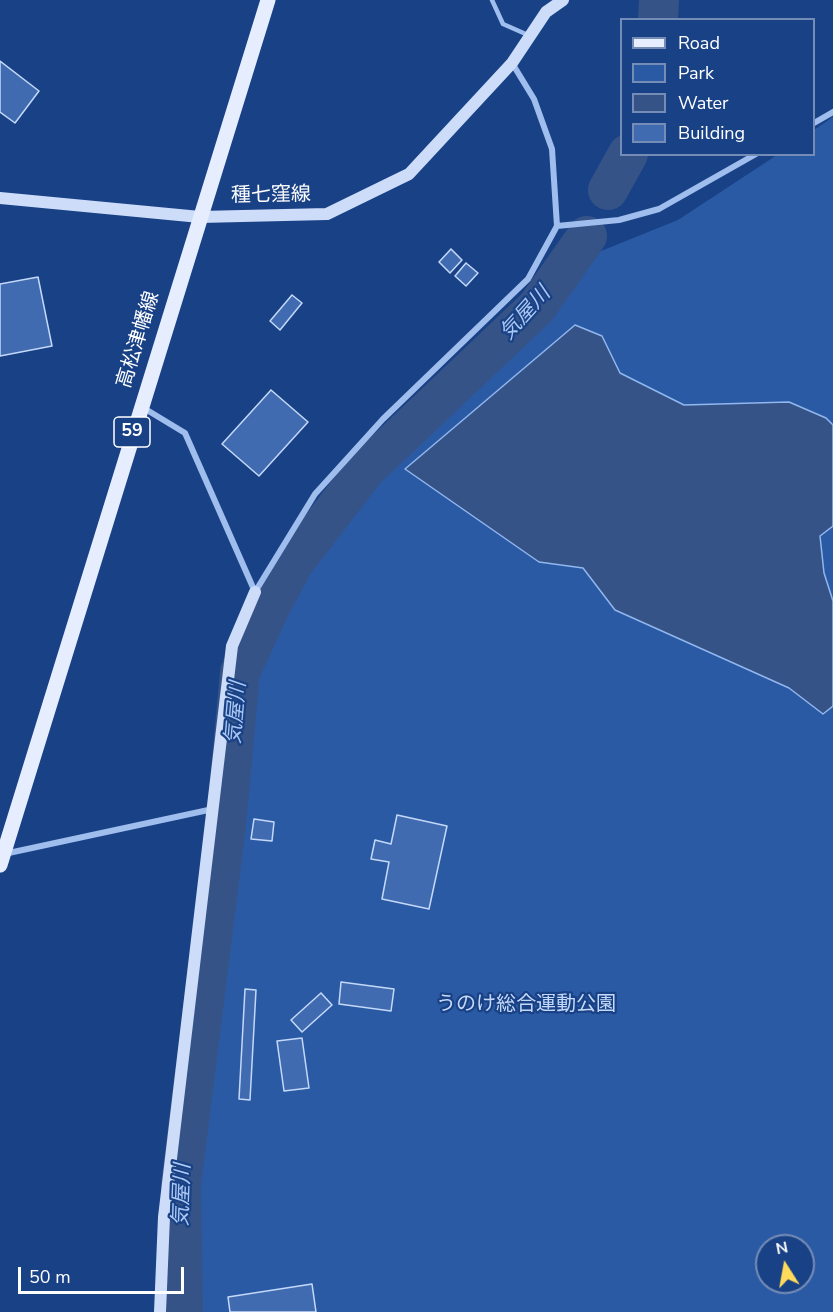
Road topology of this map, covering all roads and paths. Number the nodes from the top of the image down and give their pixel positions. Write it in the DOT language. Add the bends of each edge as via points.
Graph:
graph roads {
  1 [pos="268,0"];
  2 [pos="492,0"];
  3 [pos="563,0"];
  4 [pos="530,36"];
  5 [pos="512,63"];
  6 [pos="833,112"];
  7 [pos="815,122"];
  8 [pos="752,156"];
  9 [pos="0,198"];
  10 [pos="200,217"];
  11 [pos="556,226"];
  12 [pos="141,406"];
  13 [pos="255,592"];
  14 [pos="213,809"];
  15 [pos="2,860"];
  16 [pos="160,1312"];
  1 -- 10 [label="main road, 高松津幡線 / 59"];
  2 -- 4 [label="lane" via="503,24"];
  3 -- 4 [label="street, 種七窪線" via="546,12"];
  4 -- 5 [label="street, 種七窪線"];
  5 -- 10 [label="street, 種七窪線" via="409,174 327,214"];
  5 -- 11 [label="street" via="534,99 552,148"];
  6 -- 7 [label="street"];
  8 -- 11 [label="street" via="659,209 619,220"];
  9 -- 10 [label="street, 種七窪線"];
  10 -- 12 [label="main road, 高松津幡線 / 59"];
  11 -- 13 [label="street" via="528,279 383,419 315,494"];
  12 -- 13 [label="street" via="186,433"];
  12 -- 15 [label="main road, 高松津幡線 / 59"];
  13 -- 14 [label="street" via="231,646"];
  14 -- 15 [label="street"];
  14 -- 16 [label="street" via="164,1217"];
}
